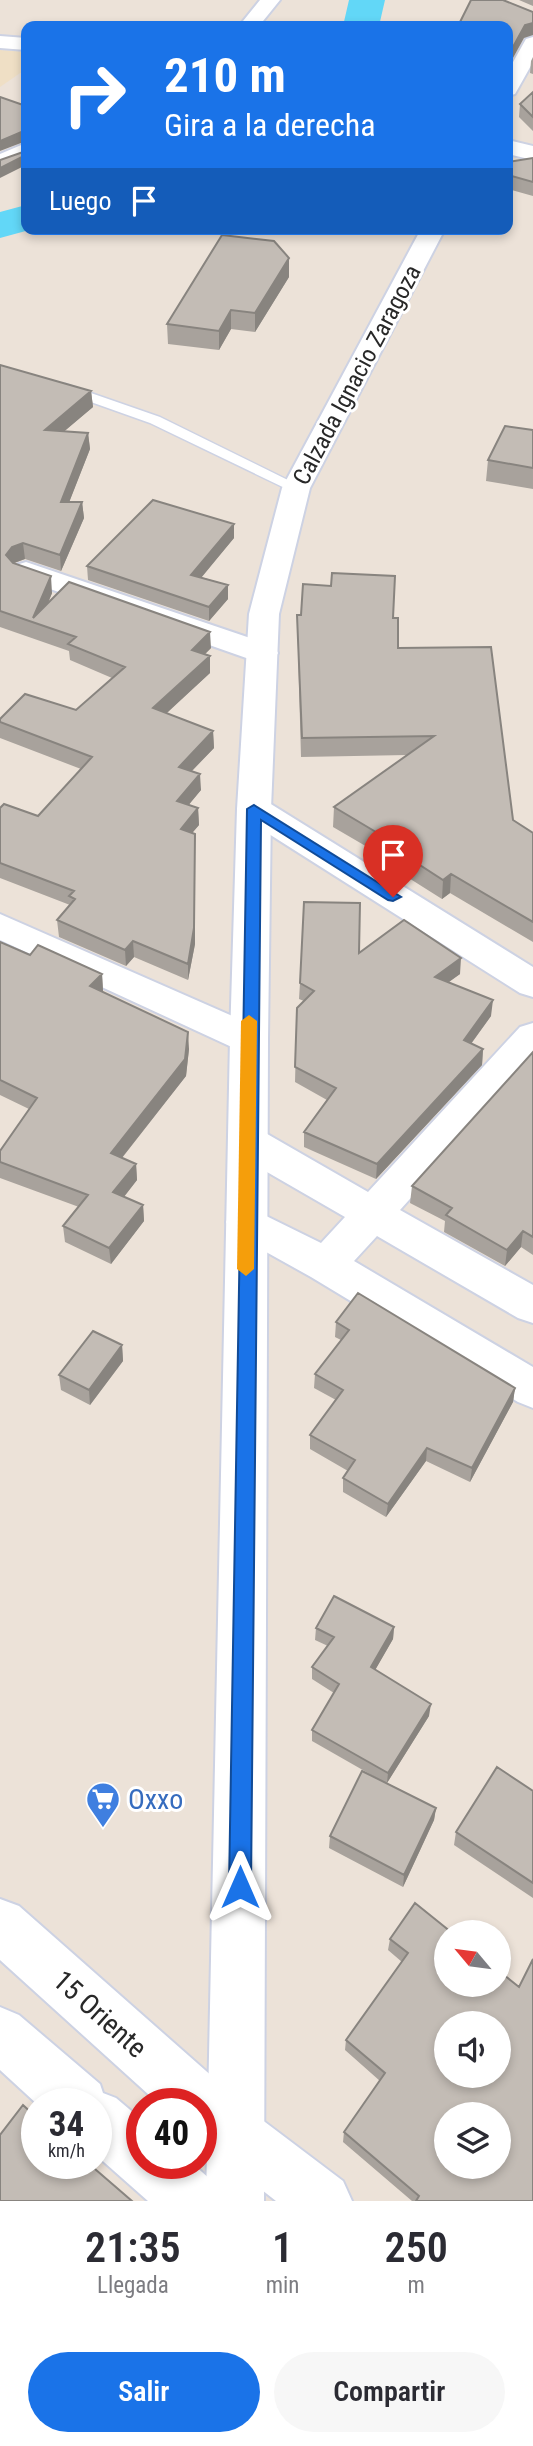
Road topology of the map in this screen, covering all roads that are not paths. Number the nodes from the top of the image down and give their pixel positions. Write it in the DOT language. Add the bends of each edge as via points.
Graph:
graph roads {
  1 [pos="270,0"];
  2 [pos="253,21"];
  3 [pos="0,42"];
  4 [pos="533,43"];
  5 [pos="21,44"];
  6 [pos="513,81"];
  7 [pos="513,148"];
  8 [pos="21,152"];
  9 [pos="533,153"];
  10 [pos="0,163"];
  11 [pos="430,235"];
  12 [pos="52,384"];
  13 [pos="296,488"];
  14 [pos="26,570"];
  15 [pos="263,653"];
  16 [pos="254,809"];
  17 [pos="0,926"];
  18 [pos="533,984"];
  19 [pos="533,1037"];
  20 [pos="249,1039"];
  21 [pos="248,1142"];
  22 [pos="374,1212"];
  23 [pos="246,1222"];
  24 [pos="326,1265"];
  25 [pos="533,1306"];
  26 [pos="533,1389"];
  27 [pos="0,1926"];
  28 [pos="0,2035"];
  29 [pos="61,2088"];
  30 [pos="183,2088"];
  31 [pos="214,2088"];
  32 [pos="217,2118"];
  33 [pos="217,2131"];
  34 [pos="112,2132"];
  35 [pos="126,2143"];
  36 [pos="167,2179"];
  37 [pos="192,2201"];
  38 [pos="235,2201"];
  39 [pos="323,2201"];
  1 -- 2 [label="street"];
  3 -- 5 [label="street"];
  4 -- 6 [label="street"];
  7 -- 9 [label="street"];
  8 -- 10 [label="street"];
  11 -- 13 [label="street, Calzada Ignacio Zaragoza"];
  12 -- 13 [label="lane" via="155,420"];
  13 -- 15 [label="street, Calzada Ignacio Zaragoza" via="264,614"];
  14 -- 15 [label="street"];
  15 -- 16 [label="street, Calzada Ignacio Zaragoza"];
  16 -- 18 [label="street"];
  16 -- 20 [label="street, Calzada Ignacio Zaragoza"];
  17 -- 20 [label="street"];
  19 -- 22 [label="street"];
  20 -- 21 [label="street, Calzada Ignacio Zaragoza"];
  21 -- 22 [label="street"];
  21 -- 23 [label="street, Calzada Ignacio Zaragoza"];
  22 -- 24 [label="street"];
  22 -- 25 [label="street"];
  23 -- 24 [label="street"];
  23 -- 31 [label="street, Calzada Ignacio Zaragoza"];
  24 -- 26 [label="street"];
  27 -- 30 [label="street, 15 Oriente"];
  28 -- 29 [label="street"];
  32 -- 39 [label="street, 15 Oriente"];
  33 -- 38 [label="street, Calzada Ignacio Zaragoza"];
  34 -- 35 [label="street"];
  36 -- 37 [label="street"];
}
